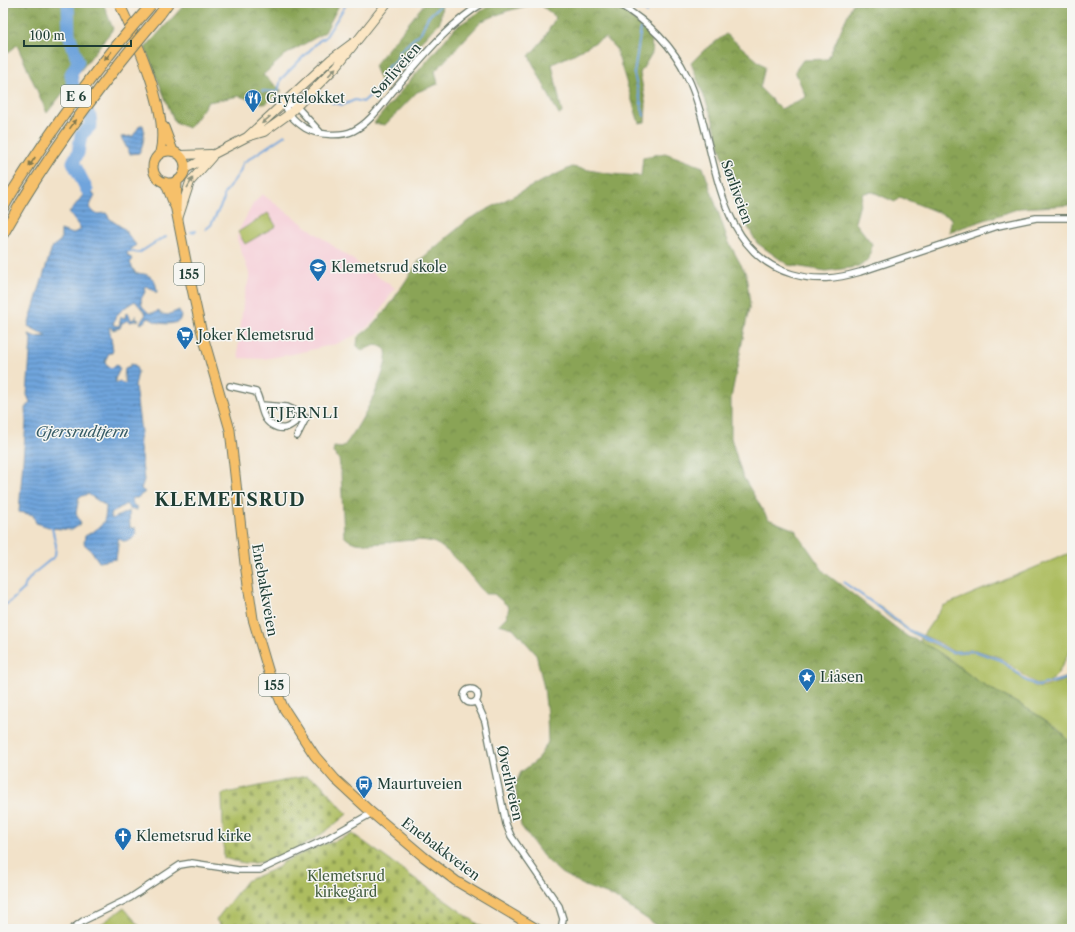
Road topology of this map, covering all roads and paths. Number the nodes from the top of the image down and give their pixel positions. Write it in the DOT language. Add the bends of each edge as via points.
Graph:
graph roads {
  1 [pos="119,3"];
  2 [pos="168,3"];
  3 [pos="387,3"];
  4 [pos="483,3"];
  5 [pos="617,3"];
  6 [pos="151,4"];
  7 [pos="356,41"];
  8 [pos="285,103"];
  9 [pos="297,108"];
  10 [pos="289,114"];
  11 [pos="161,122"];
  12 [pos="320,132"];
  13 [pos="247,137"];
  14 [pos="160,152"];
  15 [pos="177,153"];
  16 [pos="215,153"];
  17 [pos="185,169"];
  18 [pos="177,181"];
  19 [pos="165,182"];
  20 [pos="3,208"];
  21 [pos="177,215"];
  22 [pos="1072,218"];
  23 [pos="3,234"];
  24 [pos="230,386"];
  25 [pos="261,405"];
  26 [pos="296,411"];
  27 [pos="297,436"];
  28 [pos="476,701"];
  29 [pos="372,813"];
  30 [pos="72,929"];
  31 [pos="537,929"];
  32 [pos="561,929"];
  1 -- 11 [label="main road, 155" via="150,78"];
  23 -- 2 [label="highway, E 6, one-way, bridge" via="76,120"];
  3 -- 7 [label="main road"];
  4 -- 12 [label="street, Sørliveien" via="461,17 446,31 368,120 349,132 329,135"];
  5 -- 22 [label="street, Sørliveien" via="652,28 680,62 691,84 718,179 734,224 744,242 760,258 783,271 815,279 833,278 860,272 998,226 1036,218"];
  6 -- 20 [label="highway, E 6, one-way, bridge" via="80,91"];
  7 -- 8 [label="main road" via="331,59"];
  9 -- 7 [label="main road, one-way" via="337,66"];
  8 -- 9 [label="street"];
  8 -- 10 [label="street, Sørliveien"];
  8 -- 13 [label="main road, one-way"];
  9 -- 10 [label="main road"];
  9 -- 12 [label="street"];
  10 -- 12 [label="street, Sørliveien" via="308,130"];
  10 -- 13 [label="main road" via="264,132"];
  11 -- 14 [label="main road, 155"];
  11 -- 15 [label="main road, 155"];
  13 -- 16 [label="main road"];
  14 -- 15 [label="main road"];
  14 -- 19 [label="main road, Enebakkveien / 155" via="152,162 153,172"];
  15 -- 16 [label="main road"];
  15 -- 17 [label="main road, 155" via="184,162"];
  16 -- 17 [label="main road"];
  21 -- 16 [label="main road, one-way" via="190,182"];
  17 -- 18 [label="main road"];
  18 -- 19 [label="main road"];
  18 -- 21 [label="main road, Enebakkveien / 155"];
  19 -- 21 [label="main road, Enebakkveien / 155"];
  21 -- 29 [label="main road, Enebakkveien / 155" via="201,329 230,430 254,624 265,661 283,707 303,740 335,779"];
  24 -- 25 [label="street" via="254,391"];
  25 -- 26 [label="street" via="287,407"];
  25 -- 27 [label="street" via="266,420 279,428 290,427 301,418 306,418"];
  28 -- 32 [label="street, Øverliveien" via="485,721 506,824 511,836 559,906"];
  29 -- 30 [label="street" via="326,839 260,870 230,869 192,863 180,865 130,898"];
  29 -- 31 [label="main road, Enebakkveien / 155" via="456,882"];
}
